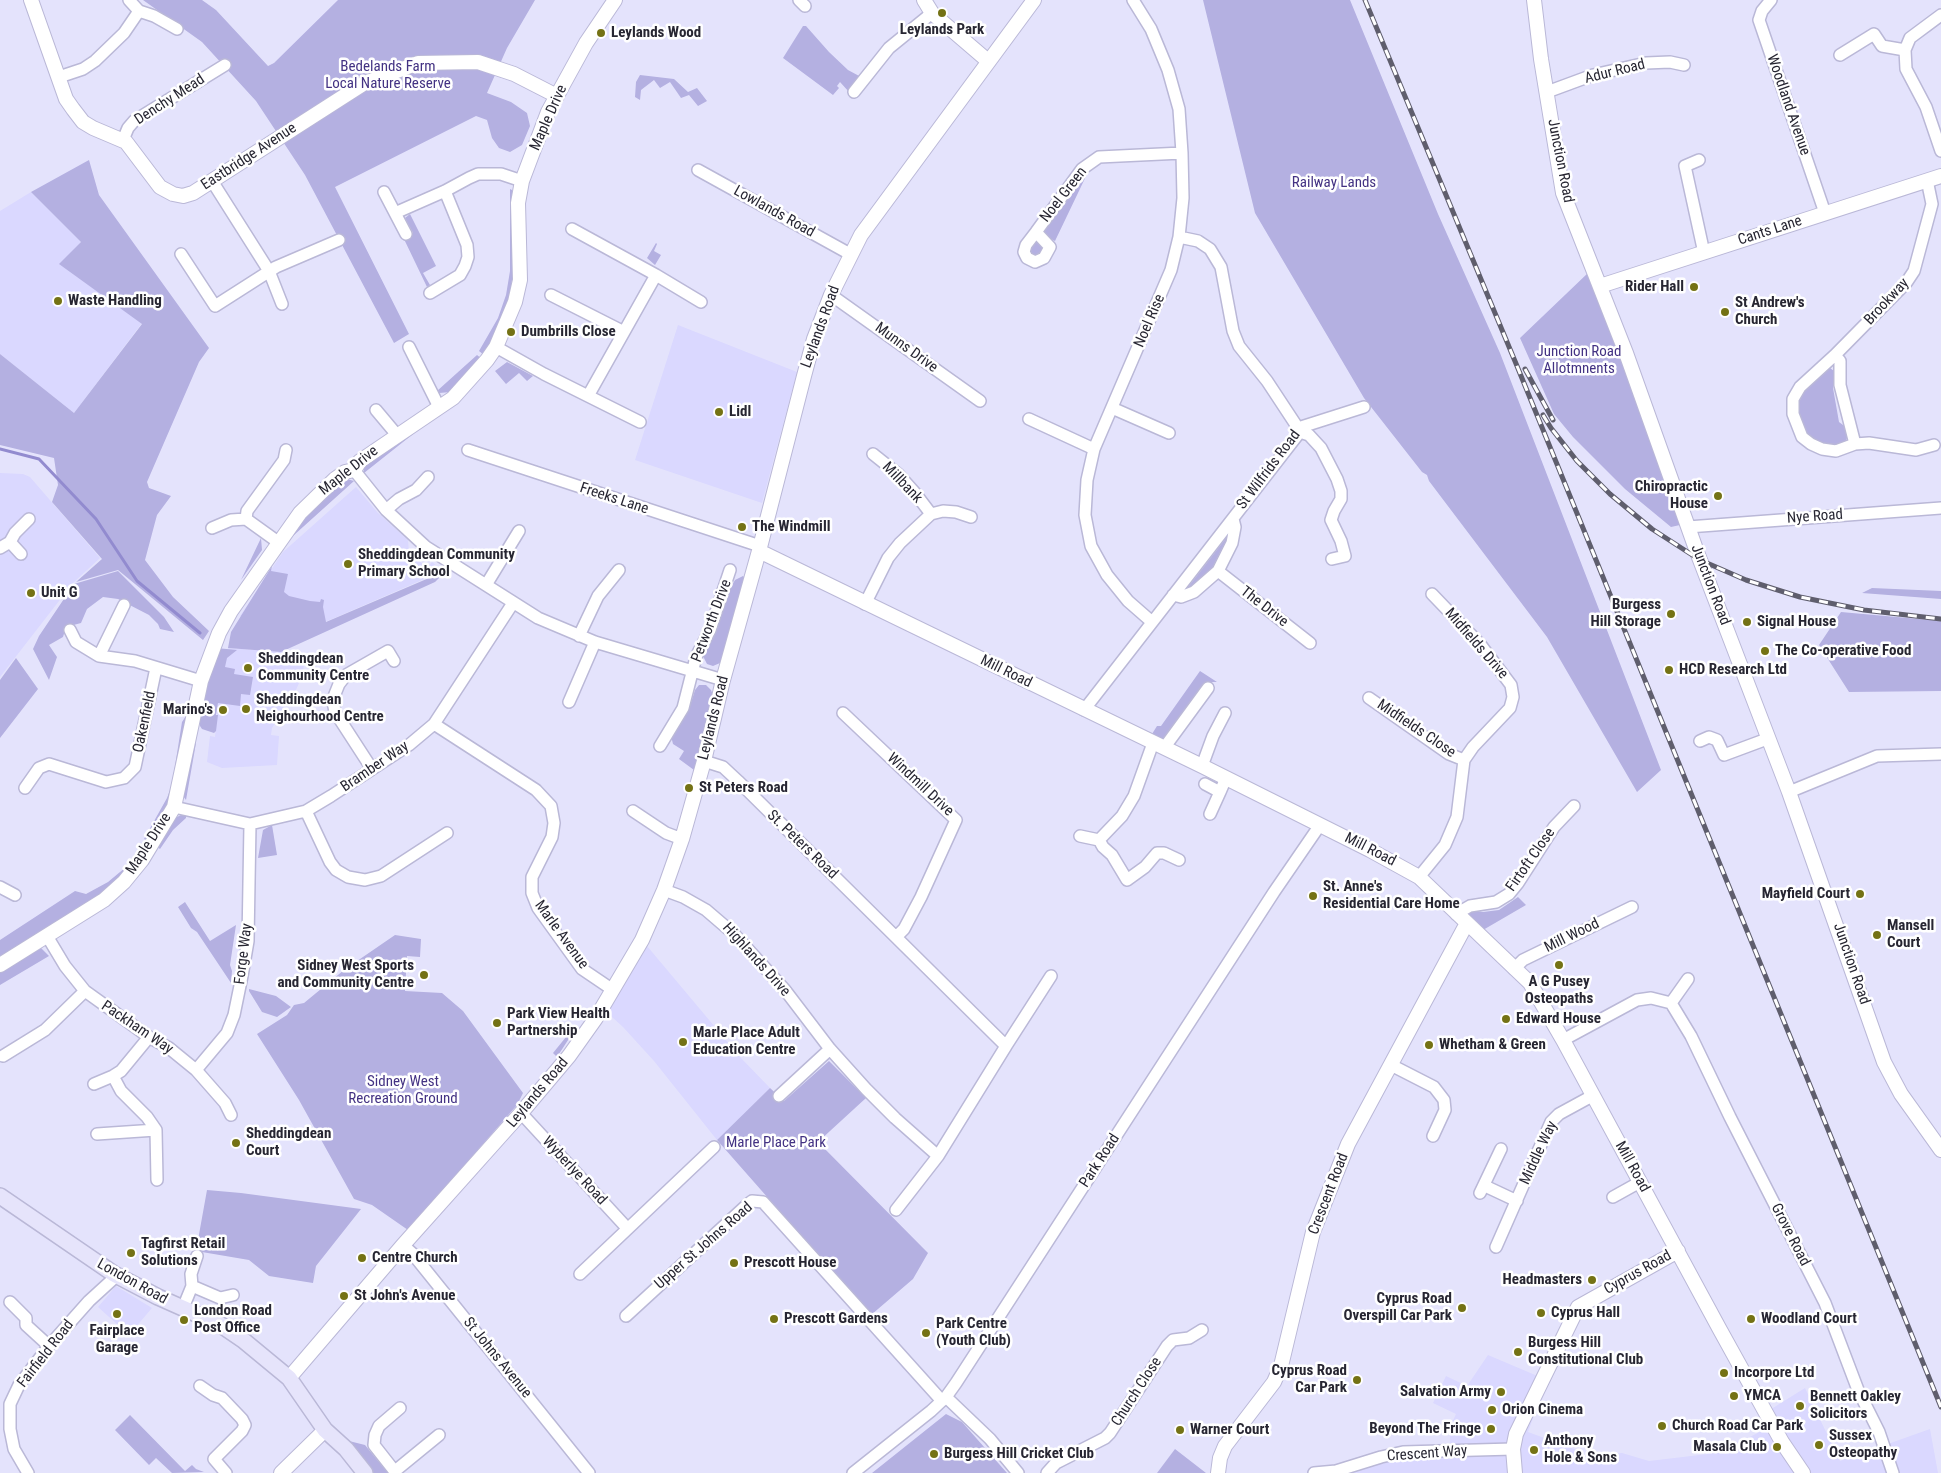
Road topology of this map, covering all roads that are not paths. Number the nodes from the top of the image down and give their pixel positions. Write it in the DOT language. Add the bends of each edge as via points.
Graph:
graph roads {
  1 [pos="30,0"];
  2 [pos="130,0"];
  3 [pos="615,0"];
  4 [pos="924,0"];
  5 [pos="1034,0"];
  6 [pos="1134,0"];
  7 [pos="1534,0"];
  8 [pos="1771,0"];
  9 [pos="139,11"];
  10 [pos="932,13"];
  11 [pos="1941,14"];
  12 [pos="177,29"];
  13 [pos="1905,50"];
  14 [pos="1840,55"];
  15 [pos="988,60"];
  16 [pos="224,65"];
  17 [pos="1684,65"];
  18 [pos="59,77"];
  19 [pos="854,92"];
  20 [pos="1547,92"];
  21 [pos="557,96"];
  22 [pos="123,140"];
  23 [pos="1941,151"];
  24 [pos="1182,153"];
  25 [pos="1699,160"];
  26 [pos="698,170"];
  27 [pos="1934,178"];
  28 [pos="212,180"];
  29 [pos="522,181"];
  30 [pos="445,191"];
  31 [pos="384,192"];
  32 [pos="396,213"];
  33 [pos="1825,213"];
  34 [pos="572,229"];
  35 [pos="1036,232"];
  36 [pos="406,234"];
  37 [pos="1179,237"];
  38 [pos="339,240"];
  39 [pos="1704,253"];
  40 [pos="181,254"];
  41 [pos="850,254"];
  42 [pos="269,271"];
  43 [pos="656,275"];
  44 [pos="1600,286"];
  45 [pos="430,293"];
  46 [pos="551,295"];
  47 [pos="831,295"];
  48 [pos="701,302"];
  49 [pos="282,304"];
  50 [pos="624,332"];
  51 [pos="409,347"];
  52 [pos="496,347"];
  53 [pos="1835,355"];
  54 [pos="588,396"];
  55 [pos="980,401"];
  56 [pos="439,407"];
  57 [pos="1364,407"];
  58 [pos="1112,408"];
  59 [pos="376,410"];
  60 [pos="1029,420"];
  61 [pos="640,422"];
  62 [pos="1299,430"];
  63 [pos="1169,433"];
  64 [pos="397,435"];
  65 [pos="1855,444"];
  66 [pos="1934,445"];
  67 [pos="1094,449"];
  68 [pos="286,450"];
  69 [pos="468,450"];
  70 [pos="872,454"];
  71 [pos="354,470"];
  72 [pos="428,477"];
  73 [pos="1941,508"];
  74 [pos="386,510"];
  75 [pos="931,514"];
  76 [pos="971,517"];
  77 [pos="1233,518"];
  78 [pos="29,519"];
  79 [pos="246,519"];
  80 [pos="1688,527"];
  81 [pos="212,528"];
  82 [pos="518,532"];
  83 [pos="278,542"];
  84 [pos="5,545"];
  85 [pos="760,549"];
  86 [pos="21,554"];
  87 [pos="1332,559"];
  88 [pos="619,570"];
  89 [pos="730,570"];
  90 [pos="1218,571"];
  91 [pos="486,585"];
  92 [pos="1432,594"];
  93 [pos="1173,595"];
  94 [pos="513,603"];
  95 [pos="865,604"];
  96 [pos="124,606"];
  97 [pos="1152,622"];
  98 [pos="70,630"];
  99 [pos="579,636"];
  100 [pos="595,642"];
  101 [pos="1310,643"];
  102 [pos="99,656"];
  103 [pos="394,661"];
  104 [pos="156,668"];
  105 [pos="693,671"];
  106 [pos="723,680"];
  107 [pos="201,681"];
  108 [pos="1208,688"];
  109 [pos="1369,698"];
  110 [pos="569,702"];
  111 [pos="1084,710"];
  112 [pos="843,713"];
  113 [pos="1225,713"];
  114 [pos="434,724"];
  115 [pos="1767,739"];
  116 [pos="1700,741"];
  117 [pos="660,746"];
  118 [pos="1158,746"];
  119 [pos="1941,754"];
  120 [pos="1464,760"];
  121 [pos="704,761"];
  122 [pos="1202,766"];
  123 [pos="372,769"];
  124 [pos="1226,778"];
  125 [pos="1205,784"];
  126 [pos="26,788"];
  127 [pos="1220,792"];
  128 [pos="1789,792"];
  129 [pos="1574,806"];
  130 [pos="174,807"];
  131 [pos="306,811"];
  132 [pos="634,811"];
  133 [pos="1210,814"];
  134 [pos="250,824"];
  135 [pos="1320,825"];
  136 [pos="447,833"];
  137 [pos="1080,836"];
  138 [pos="682,839"];
  139 [pos="1099,840"];
  140 [pos="1179,860"];
  141 [pos="1419,877"];
  142 [pos="0,887"];
  143 [pos="664,890"];
  144 [pos="15,895"];
  145 [pos="1632,907"];
  146 [pos="1456,914"];
  147 [pos="1467,924"];
  148 [pos="47,936"];
  149 [pos="896,937"];
  150 [pos="0,965"];
  151 [pos="1514,969"];
  152 [pos="1051,976"];
  153 [pos="1688,979"];
  154 [pos="613,990"];
  155 [pos="85,991"];
  156 [pos="1671,1003"];
  157 [pos="150,1037"];
  158 [pos="1563,1040"];
  159 [pos="1006,1046"];
  160 [pos="830,1049"];
  161 [pos="2,1056"];
  162 [pos="1391,1065"];
  163 [pos="196,1070"];
  164 [pos="113,1076"];
  165 [pos="94,1084"];
  166 [pos="779,1096"];
  167 [pos="1592,1096"];
  168 [pos="522,1113"];
  169 [pos="230,1116"];
  170 [pos="156,1130"];
  171 [pos="1432,1136"];
  172 [pos="105,1145"];
  173 [pos="714,1147"];
  174 [pos="1940,1148"];
  175 [pos="1500,1150"];
  176 [pos="938,1156"];
  177 [pos="157,1180"];
  178 [pos="1640,1182"];
  179 [pos="0,1196"];
  180 [pos="1613,1197"];
  181 [pos="1517,1201"];
  182 [pos="896,1210"];
  183 [pos="627,1228"];
  184 [pos="403,1245"];
  185 [pos="1496,1247"];
  186 [pos="1678,1250"];
  187 [pos="197,1256"];
  188 [pos="114,1274"];
  189 [pos="580,1274"];
  190 [pos="192,1286"];
  191 [pos="233,1295"];
  192 [pos="10,1302"];
  193 [pos="182,1308"];
  194 [pos="626,1316"];
  195 [pos="1202,1330"];
  196 [pos="49,1346"];
  197 [pos="289,1378"];
  198 [pos="200,1386"];
  199 [pos="944,1399"];
  200 [pos="400,1408"];
  201 [pos="325,1430"];
  202 [pos="5,1431"];
  203 [pos="439,1434"];
  204 [pos="1513,1449"];
  205 [pos="395,1472"];
  206 [pos="28,1473"];
  207 [pos="226,1473"];
  208 [pos="281,1473"];
  209 [pos="365,1473"];
  210 [pos="589,1473"];
  211 [pos="853,1473"];
  212 [pos="1018,1473"];
  213 [pos="1047,1473"];
  214 [pos="1218,1473"];
  215 [pos="1314,1473"];
  216 [pos="1515,1473"];
  217 [pos="1803,1473"];
  218 [pos="1893,1473"];
  1 -- 18 [label="street, Eastbridge Avenue"];
  2 -- 9 [label="street"];
  3 -- 21 [label="street, Maple Drive" via="586,43"];
  4 -- 10 [label="street"];
  5 -- 15 [label="street, Leylands Road"];
  6 -- 24 [label="street, Noel Rise" via="1151,29 1168,70 1179,109"];
  7 -- 20 [label="street, Junction Road"];
  8 -- 33 [label="street, Woodland Avenue" via="1759,20"];
  9 -- 12 [label="street"];
  9 -- 18 [label="street" via="124,33 95,61"];
  10 -- 15 [label="street"];
  10 -- 19 [label="street" via="889,48"];
  11 -- 13 [label="street" via="1910,38"];
  13 -- 14 [label="street" via="1882,46 1874,34"];
  13 -- 23 [label="street" via="1906,68 1926,106"];
  15 -- 41 [label="street, Leylands Road" via="978,78 861,234"];
  16 -- 22 [label="street, Denchy Mead" via="134,122"];
  17 -- 20 [label="street, Adur Road" via="1646,63"];
  18 -- 22 [label="street, Eastbridge Avenue" via="66,99 83,122"];
  20 -- 44 [label="street, Junction Road" via="1563,194"];
  21 -- 28 [label="street, Eastbridge Avenue" via="514,74 478,62 418,63 363,84"];
  21 -- 29 [label="street, Maple Drive"];
  22 -- 28 [label="street, Eastbridge Avenue" via="160,187 173,194 193,193"];
  24 -- 35 [label="street, Noel Green" via="1099,157 1082,169"];
  24 -- 37 [label="street, Noel Rise" via="1183,198"];
  25 -- 39 [label="street" via="1685,166"];
  26 -- 41 [label="street, Lowlands Road"];
  27 -- 33 [label="street, Cants Lane"];
  27 -- 53 [label="street, Brookway" via="1932,204 1914,271"];
  28 -- 42 [label="street"];
  29 -- 30 [label="street" via="501,174 478,174"];
  29 -- 52 [label="street, Maple Drive" via="518,203 520,280 515,302"];
  30 -- 32 [label="street"];
  30 -- 45 [label="street" via="467,245 468,257 460,275"];
  31 -- 32 [label="street"];
  32 -- 36 [label="street"];
  33 -- 39 [label="street, Cants Lane"];
  34 -- 43 [label="street"];
  37 -- 58 [label="street, Noel Rise" via="1172,270"];
  37 -- 62 [label="street" via="1198,241 1210,249 1221,267 1233,331 1239,346"];
  38 -- 42 [label="street"];
  39 -- 44 [label="street, Cants Lane"];
  40 -- 42 [label="street" via="215,306"];
  41 -- 47 [label="street, Leylands Road"];
  42 -- 49 [label="street"];
  43 -- 48 [label="street"];
  43 -- 50 [label="street"];
  44 -- 80 [label="street, Junction Road"];
  46 -- 50 [label="street"];
  47 -- 55 [label="street, Munns Drive"];
  47 -- 85 [label="street, Leylands Road" via="814,339"];
  50 -- 54 [label="street"];
  51 -- 56 [label="street"];
  52 -- 54 [label="street"];
  52 -- 56 [label="street, Maple Drive" via="461,390"];
  53 -- 65 [label="street" via="1840,361 1840,386"];
  53 -- 65 [label="street, Brookway" via="1800,387 1793,399 1794,414 1802,437 1811,444 1836,451"];
  54 -- 61 [label="street"];
  56 -- 64 [label="street, Maple Drive"];
  57 -- 62 [label="street, St Wilfrids Road"];
  58 -- 63 [label="street"];
  58 -- 67 [label="street, Noel Rise"];
  59 -- 64 [label="street"];
  60 -- 67 [label="street"];
  62 -- 77 [label="street, St Wilfrids Road"];
  62 -- 87 [label="street" via="1309,435 1320,448 1341,490 1342,499 1331,520 1345,556"];
  64 -- 71 [label="street, Maple Drive" via="360,461"];
  65 -- 66 [label="street, Brookway" via="1916,450"];
  67 -- 97 [label="street, Noel Rise" via="1087,480 1085,515 1091,546 1107,575 1128,601"];
  68 -- 79 [label="street" via="284,460 247,510"];
  69 -- 85 [label="street, Freeks Lane"];
  70 -- 75 [label="street, Millbank" via="898,474"];
  71 -- 74 [label="street, Petworth Drive"];
  71 -- 83 [label="street, Maple Drive" via="335,478 300,512"];
  72 -- 74 [label="street" via="416,490"];
  73 -- 80 [label="street, Nye Road"];
  74 -- 91 [label="street, Petworth Drive" via="426,547"];
  75 -- 76 [label="street, Millbank" via="943,511"];
  75 -- 95 [label="street, Millbank" via="888,558"];
  77 -- 90 [label="street, St Wilfrids Road" via="1232,543"];
  77 -- 93 [label="street, St Wilfrids Road"];
  78 -- 84 [label="street"];
  79 -- 81 [label="street" via="231,520"];
  79 -- 83 [label="street"];
  80 -- 115 [label="street, Junction Road"];
  82 -- 91 [label="street"];
  83 -- 107 [label="street, Maple Drive" via="231,611"];
  84 -- 86 [label="street"];
  85 -- 95 [label="street, Mill Road"];
  85 -- 106 [label="street, Leylands Road"];
  88 -- 99 [label="street" via="598,596"];
  89 -- 105 [label="street, Petworth Drive"];
  90 -- 93 [label="street, St Wilfrids Road" via="1194,592 1181,597"];
  90 -- 101 [label="street, The Drive"];
  91 -- 94 [label="street, Petworth Drive"];
  92 -- 120 [label="street, Midfields Drive" via="1480,644 1513,690 1510,708"];
  93 -- 97 [label="street, St Wilfrids Road"];
  94 -- 99 [label="street, Petworth Drive"];
  94 -- 114 [label="street, Bramber Way"];
  95 -- 111 [label="street, Mill Road"];
  96 -- 102 [label="street"];
  97 -- 111 [label="street, St Wilfrids Road"];
  98 -- 102 [label="street" via="76,642"];
  99 -- 100 [label="street, Petworth Drive"];
  100 -- 105 [label="street, Petworth Drive"];
  100 -- 110 [label="street"];
  102 -- 104 [label="street" via="135,661"];
  103 -- 123 [label="street" via="388,651 346,676 339,684 333,701 335,712"];
  104 -- 107 [label="street"];
  104 -- 126 [label="street, Oakenfield" via="135,767 124,778 106,782 49,764 39,768"];
  105 -- 106 [label="street, Petworth Drive"];
  105 -- 117 [label="street, Petworth Drive" via="683,708"];
  106 -- 121 [label="street, Leylands Road"];
  107 -- 130 [label="street, Maple Drive"];
  108 -- 118 [label="street"];
  109 -- 120 [label="street, Midfields Close" via="1449,754"];
  111 -- 118 [label="street, Mill Road"];
  112 -- 149 [label="street, Windmill Drive" via="956,820 921,897 904,929"];
  113 -- 122 [label="street"];
  114 -- 123 [label="street, Bramber Way"];
  114 -- 154 [label="street, Marle Avenue" via="536,790 551,806 552,837 532,877 532,893 538,908 582,969"];
  115 -- 116 [label="street" via="1726,760 1717,740 1709,737"];
  115 -- 128 [label="street, Junction Road"];
  118 -- 122 [label="street, Mill Road"];
  118 -- 139 [label="street" via="1122,816"];
  119 -- 128 [label="street" via="1877,756"];
  120 -- 141 [label="street, Midfields Drive" via="1456,817 1445,845"];
  121 -- 138 [label="street, Leylands Road"];
  121 -- 149 [label="street, St. Peters Road" via="723,767"];
  122 -- 124 [label="street, Mill Road"];
  123 -- 131 [label="street, Bramber Way"];
  124 -- 127 [label="street"];
  124 -- 135 [label="street, Mill Road"];
  125 -- 127 [label="street"];
  127 -- 133 [label="street"];
  128 -- 174 [label="street, Junction Road" via="1888,1072"];
  129 -- 146 [label="street, Firtoft Close" via="1548,834 1509,894 1496,902 1470,906"];
  130 -- 134 [label="street, Bramber Way"];
  130 -- 148 [label="street, Maple Drive" via="142,860 124,882 104,900"];
  131 -- 134 [label="street, Bramber Way"];
  131 -- 136 [label="street" via="336,870 348,877 365,880 382,876"];
  132 -- 138 [label="street" via="666,833"];
  134 -- 163 [label="street, Forge Way" via="248,941 234,1015 227,1033"];
  135 -- 141 [label="street, Mill Road"];
  135 -- 199 [label="street, Park Road"];
  137 -- 139 [label="street"];
  138 -- 143 [label="street, Leylands Road"];
  139 -- 140 [label="street" via="1112,855 1125,885 1157,853 1164,852"];
  141 -- 146 [label="street, Mill Road"];
  142 -- 144 [label="street"];
  143 -- 154 [label="street, Leylands Road" via="642,940"];
  143 -- 160 [label="street, Highlands Drive" via="706,910 734,934 785,990"];
  145 -- 151 [label="street, Mill Wood" via="1523,960"];
  146 -- 147 [label="street, Mill Road"];
  147 -- 151 [label="street, Mill Road"];
  147 -- 162 [label="street, Crescent Road"];
  148 -- 150 [label="street, Maple Drive"];
  148 -- 155 [label="street, Packham Way"];
  149 -- 159 [label="street, St. Peters Road"];
  151 -- 158 [label="street, Mill Road" via="1530,983"];
  152 -- 159 [label="street"];
  153 -- 156 [label="street"];
  154 -- 168 [label="street, Leylands Road" via="569,1056"];
  155 -- 157 [label="street, Packham Way"];
  155 -- 161 [label="street" via="45,1030"];
  156 -- 158 [label="street" via="1651,998 1637,1000"];
  156 -- 218 [label="street, Grove Road" via="1820,1295 1858,1390 1879,1432"];
  157 -- 163 [label="street, Packham Way"];
  157 -- 164 [label="street"];
  158 -- 167 [label="street, Mill Road"];
  159 -- 176 [label="street"];
  160 -- 166 [label="street"];
  160 -- 176 [label="street, Highlands Drive" via="890,1113"];
  162 -- 171 [label="street" via="1434,1087 1444,1100 1445,1110"];
  162 -- 214 [label="street, Crescent Road" via="1348,1144 1313,1232 1281,1366 1274,1382 1225,1446"];
  163 -- 169 [label="street, Packham Way" via="225,1103"];
  164 -- 165 [label="street"];
  164 -- 170 [label="street" via="121,1091"];
  167 -- 178 [label="street, Mill Road"];
  167 -- 181 [label="street, Middle Way" via="1551,1122"];
  168 -- 183 [label="street, Wyberlye Road"];
  168 -- 184 [label="street, Leylands Road"];
  170 -- 172 [label="street" via="102,1133"];
  170 -- 177 [label="street"];
  173 -- 183 [label="street"];
  175 -- 181 [label="street, Middle Way" via="1482,1190"];
  176 -- 182 [label="street"];
  178 -- 180 [label="street"];
  178 -- 186 [label="street, Mill Road"];
  179 -- 188 [label="main road, London Road"];
  181 -- 185 [label="street, Middle Way"];
  183 -- 189 [label="street"];
  184 -- 197 [label="street, Leylands Road"];
  184 -- 210 [label="street, St Johns Avenue"];
  186 -- 204 [label="street, Cyprus Road" via="1578,1308 1516,1434"];
  186 -- 217 [label="street, Mill Road" via="1782,1442"];
  187 -- 190 [label="street" via="191,1274"];
  188 -- 193 [label="main road, London Road"];
  188 -- 196 [label="street, Fairfield Road" via="112,1280"];
  190 -- 191 [label="street" via="220,1298"];
  190 -- 193 [label="street"];
  192 -- 196 [label="street" via="26,1318 26,1325"];
  193 -- 197 [label="main road, London Road" via="221,1325"];
  194 -- 199 [label="street, Upper St Johns Road" via="748,1204 763,1202"];
  195 -- 213 [label="street, Church Close" via="1189,1338 1173,1340 1167,1346 1110,1434 1056,1463"];
  196 -- 202 [label="street, Fairfield Road" via="19,1385 10,1404"];
  197 -- 201 [label="main road, London Road"];
  198 -- 207 [label="street" via="222,1398 245,1425 214,1459"];
  199 -- 211 [label="street, Park Road"];
  199 -- 212 [label="street" via="990,1440"];
  200 -- 205 [label="street" via="379,1426 374,1445"];
  201 -- 208 [label="street"];
  201 -- 209 [label="main road, London Road"];
  202 -- 206 [label="street, Fairfield Road"];
  203 -- 205 [label="street"];
  204 -- 215 [label="street, Crescent Way" via="1403,1452 1336,1471"];
  204 -- 216 [label="street"];
}
